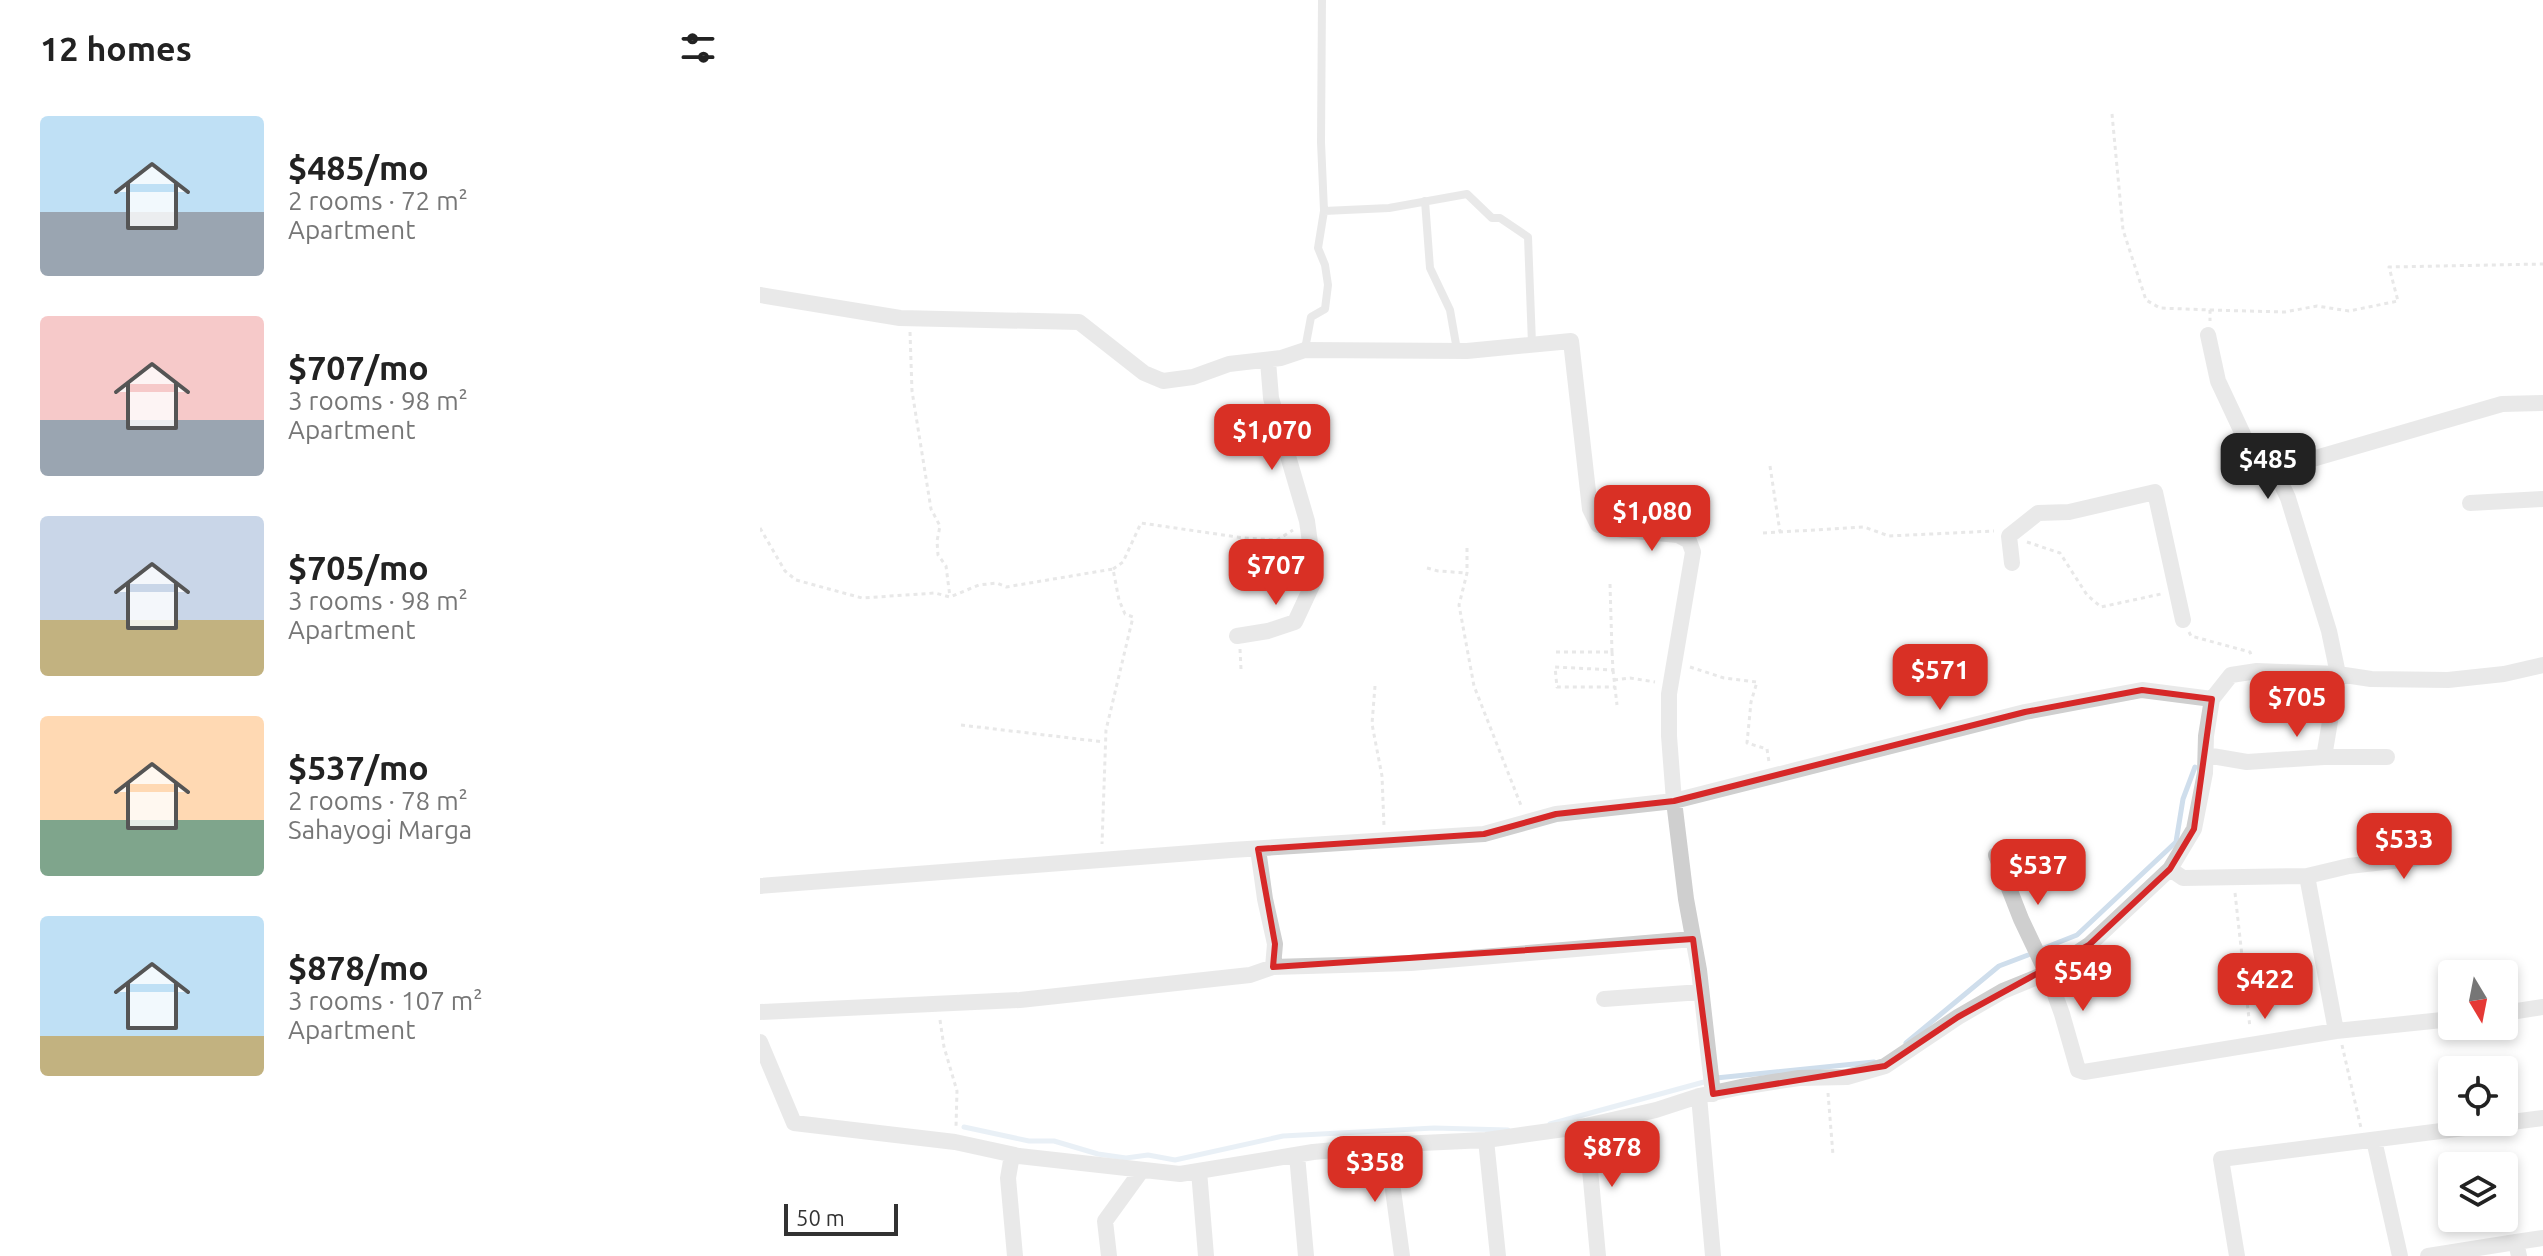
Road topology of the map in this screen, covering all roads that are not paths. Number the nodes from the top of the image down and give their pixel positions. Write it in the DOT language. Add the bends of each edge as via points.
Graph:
graph roads {
  1 [pos="1322,0"];
  2 [pos="1425,201"];
  3 [pos="1324,211"];
  4 [pos="760,295"];
  5 [pos="2208,335"];
  6 [pos="1532,345"];
  7 [pos="1305,350"];
  8 [pos="1457,351"];
  9 [pos="1268,361"];
  10 [pos="2543,403"];
  11 [pos="2271,471"];
  12 [pos="2543,499"];
  13 [pos="2470,503"];
  14 [pos="2012,563"];
  15 [pos="2183,620"];
  16 [pos="1237,636"];
  17 [pos="2543,665"];
  18 [pos="2338,674"];
  19 [pos="2212,699"];
  20 [pos="2206,755"];
  21 [pos="2324,757"];
  22 [pos="2387,757"];
  23 [pos="1674,801"];
  24 [pos="1258,849"];
  25 [pos="1996,855"];
  26 [pos="2428,857"];
  27 [pos="2170,869"];
  28 [pos="2307,876"];
  29 [pos="760,886"];
  30 [pos="1693,939"];
  31 [pos="1273,967"];
  32 [pos="2047,973"];
  33 [pos="1701,992"];
  34 [pos="1604,999"];
  35 [pos="2543,1007"];
  36 [pos="2518,1011"];
  37 [pos="760,1012"];
  38 [pos="2438,1020"];
  39 [pos="2336,1031"];
  40 [pos="760,1042"];
  41 [pos="1706,1095"];
  42 [pos="2543,1118"];
  43 [pos="1586,1126"];
  44 [pos="1486,1140"];
  45 [pos="2369,1141"];
  46 [pos="1387,1146"];
  47 [pos="1012,1155"];
  48 [pos="1297,1155"];
  49 [pos="1142,1170"];
  50 [pos="1199,1171"];
  51 [pos="2543,1238"];
  52 [pos="2517,1249"];
  53 [pos="1015,1256"];
  54 [pos="1109,1256"];
  55 [pos="1206,1256"];
  56 [pos="1306,1256"];
  57 [pos="1402,1256"];
  58 [pos="1498,1256"];
  59 [pos="1598,1256"];
  60 [pos="1713,1256"];
  61 [pos="2237,1256"];
  62 [pos="2400,1256"];
  63 [pos="2428,1256"];
  1 -- 3 [label="lane"];
  2 -- 3 [label="lane"];
  2 -- 6 [label="lane" via="1467,194 1492,218 1528,237"];
  2 -- 8 [label="lane" via="1430,268 1450,310"];
  3 -- 7 [label="lane" via="1318,248 1328,285 1325,309 1311,317"];
  4 -- 9 [label="street" via="900,318 1079,322 1144,373 1163,381 1229,364"];
  5 -- 11 [label="street" via="2218,381 2248,445"];
  6 -- 8 [label="street"];
  6 -- 23 [label="street" via="1571,341 1590,509 1598,525 1678,535 1689,541 1693,552 1671,684"];
  7 -- 8 [label="street"];
  7 -- 9 [label="street"];
  9 -- 16 [label="street" via="1271,398 1307,521 1315,579 1295,622"];
  10 -- 11 [label="street" via="2502,404"];
  11 -- 18 [label="street" via="2288,498"];
  12 -- 13 [label="street"];
  14 -- 15 [label="street" via="2009,536 2038,513 2069,512 2155,492"];
  17 -- 18 [label="street" via="2448,680"];
  18 -- 19 [label="street" via="2231,675"];
  18 -- 21 [label="street"];
  19 -- 20 [label="street"];
  19 -- 23 [label="street" via="2142,690 2025,712"];
  20 -- 21 [label="street" via="2247,762"];
  20 -- 27 [label="street" via="2194,829"];
  21 -- 22 [label="street"];
  23 -- 24 [label="street" via="1556,814 1484,834"];
  23 -- 30 [label="street"];
  24 -- 29 [label="street"];
  24 -- 31 [label="street" via="1275,944"];
  25 -- 32 [label="street"];
  26 -- 28 [label="street"];
  27 -- 28 [label="street" via="2183,878"];
  27 -- 32 [label="street" via="2089,945"];
  28 -- 39 [label="street"];
  30 -- 31 [label="street" via="1411,963"];
  30 -- 33 [label="street"];
  31 -- 37 [label="street" via="1250,975 1020,1000"];
  32 -- 39 [label="street" via="2078,1070 2084,1072"];
  32 -- 41 [label="street" via="2003,991 1885,1066 1847,1077 1799,1078"];
  33 -- 34 [label="street"];
  33 -- 41 [label="street"];
  35 -- 36 [label="street"];
  38 -- 39 [label="street"];
  40 -- 47 [label="street" via="794,1123 955,1142"];
  41 -- 43 [label="street"];
  41 -- 60 [label="street"];
  42 -- 45 [label="street"];
  43 -- 44 [label="street"];
  43 -- 59 [label="street"];
  44 -- 46 [label="street"];
  44 -- 58 [label="street"];
  45 -- 61 [label="street" via="2221,1159"];
  45 -- 62 [label="street"];
  46 -- 48 [label="street"];
  46 -- 57 [label="street"];
  47 -- 49 [label="street"];
  47 -- 53 [label="street" via="1008,1178"];
  48 -- 50 [label="street"];
  48 -- 56 [label="street"];
  49 -- 50 [label="street"];
  49 -- 54 [label="street" via="1105,1221"];
  50 -- 55 [label="street"];
  51 -- 52 [label="street"];
  52 -- 63 [label="street"];
}
